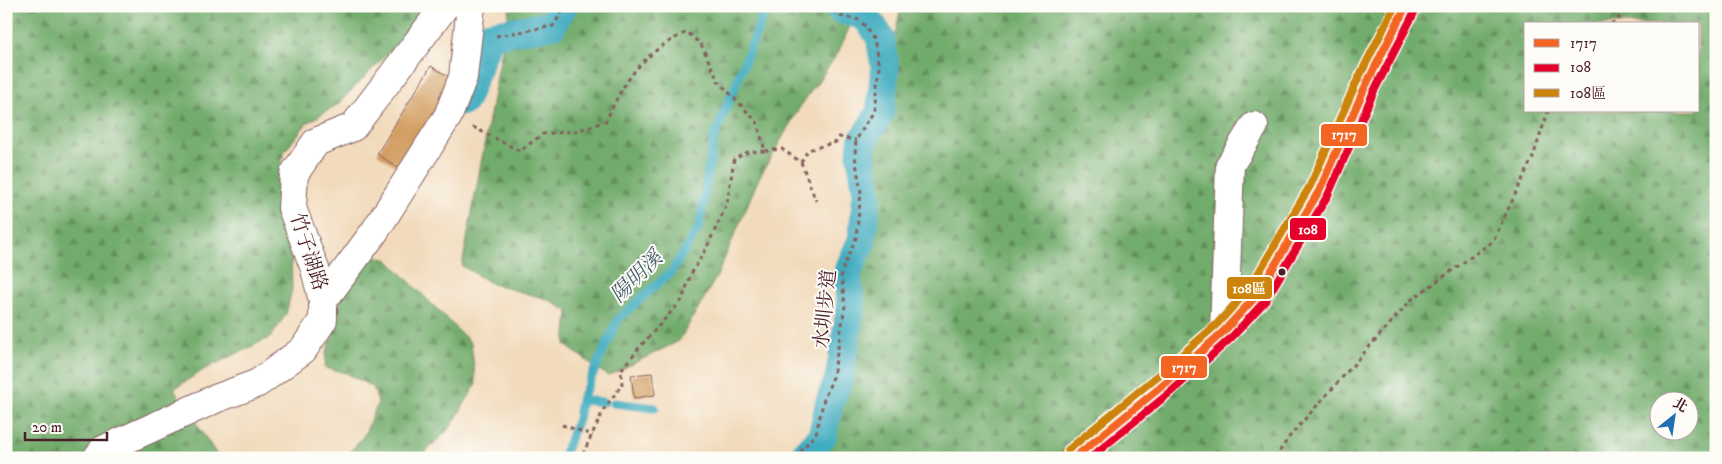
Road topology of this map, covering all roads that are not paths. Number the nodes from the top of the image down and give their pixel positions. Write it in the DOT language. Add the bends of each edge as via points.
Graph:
graph roads {
  1 [pos="445,6"];
  2 [pos="471,6"];
  3 [pos="1406,6"];
  4 [pos="1254,126"];
  5 [pos="323,301"];
  6 [pos="1224,331"];
  7 [pos="97,458"];
  8 [pos="1074,458"];
  1 -- 5 [label="street, 竹子湖路" via="352,126 316,142 294,174 292,208 315,269"];
  2 -- 5 [label="street" via="463,78 448,116 375,231"];
  3 -- 6 [label="main road" via="1314,199 1257,295"];
  4 -- 6 [label="street" via="1230,165"];
  5 -- 7 [label="street, 竹子湖路" via="323,320 302,350 258,383 103,450"];
  6 -- 8 [label="main road" via="1168,382"];
}
